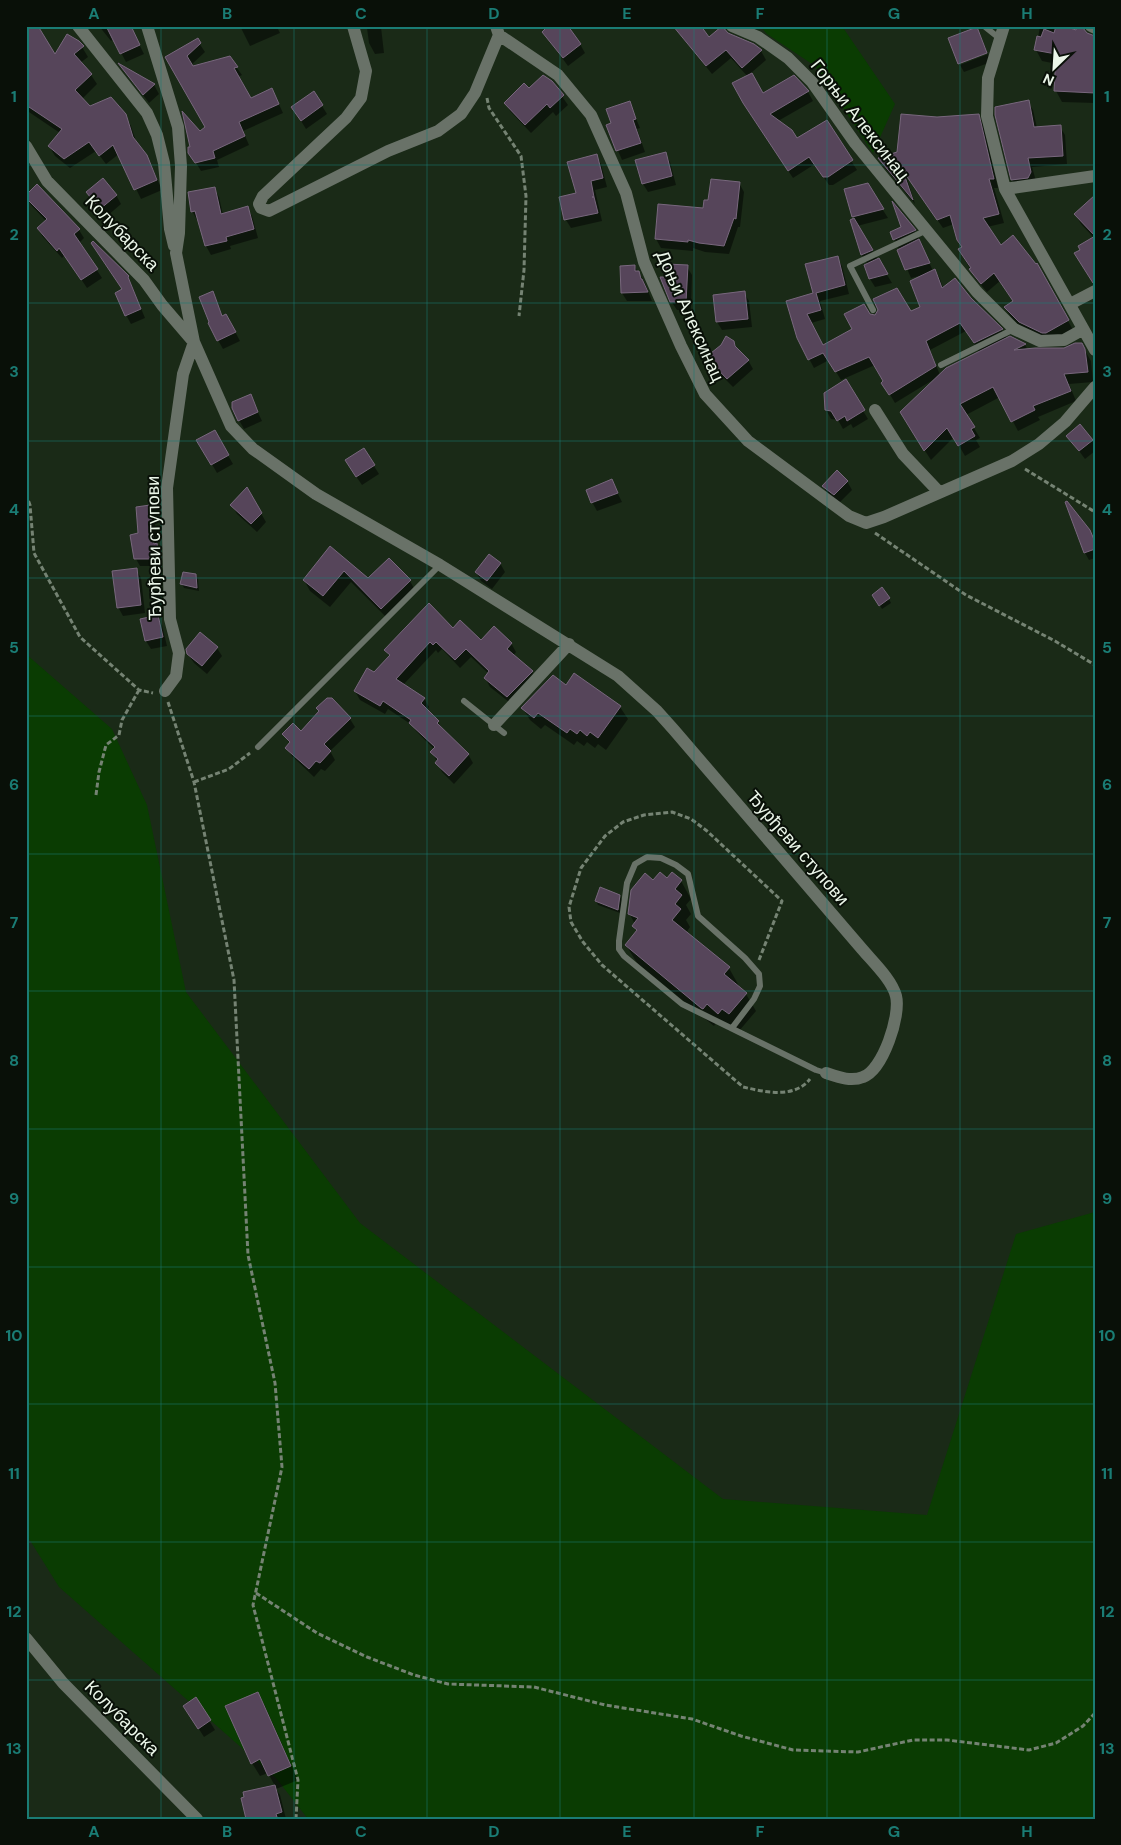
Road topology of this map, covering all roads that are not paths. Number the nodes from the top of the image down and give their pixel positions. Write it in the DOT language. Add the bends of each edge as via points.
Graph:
graph roads {
  1 [pos="78,26"];
  2 [pos="147,26"];
  3 [pos="353,26"];
  4 [pos="732,26"];
  5 [pos="984,26"];
  6 [pos="497,31"];
  7 [pos="1001,32"];
  8 [pos="26,146"];
  9 [pos="1095,176"];
  10 [pos="1005,189"];
  11 [pos="927,230"];
  12 [pos="176,253"];
  13 [pos="1095,291"];
  14 [pos="1070,304"];
  15 [pos="873,310"];
  16 [pos="1014,329"];
  17 [pos="1082,330"];
  18 [pos="194,342"];
  19 [pos="1095,350"];
  20 [pos="941,365"];
  21 [pos="1095,387"];
  22 [pos="875,410"];
  23 [pos="939,492"];
  24 [pos="440,565"];
  25 [pos="569,644"];
  26 [pos="165,691"];
  27 [pos="464,701"];
  28 [pos="499,729"];
  29 [pos="258,747"];
  30 [pos="732,1028"];
  31 [pos="821,1072"];
  32 [pos="26,1638"];
  33 [pos="197,1819"];
  1 -- 12 [label="street, Колубарска" via="147,113 157,135"];
  2 -- 12 [label="street, Ђурђеви ступови" via="178,127 181,166"];
  3 -- 6 [label="street" via="366,71 361,98 346,118 263,196 261,208 268,211 388,151 438,131 461,114 476,94"];
  4 -- 11 [label="street, Горњи Алексинац" via="758,37 788,58 812,82 855,143"];
  5 -- 7 [label="lane"];
  6 -- 23 [label="street, Доњи Алексинац" via="558,74 591,115 626,193 644,262 681,346 705,394 748,442 849,516 866,523"];
  7 -- 10 [label="street" via="988,78 987,116"];
  8 -- 18 [label="street, Колубарска" via="46,181 144,280"];
  9 -- 10 [label="street"];
  10 -- 14 [label="street"];
  11 -- 15 [label="lane" via="850,266"];
  11 -- 16 [label="street, Горњи Алексинац" via="978,292"];
  12 -- 18 [label="street, Ђурђеви ступови"];
  13 -- 14 [label="street"];
  14 -- 17 [label="street"];
  16 -- 17 [label="street, Горњи Алексинац" via="1040,341 1064,340"];
  16 -- 20 [label="lane"];
  17 -- 19 [label="street"];
  18 -- 24 [label="street, Ђурђеви ступови" via="231,426 253,449 316,494"];
  18 -- 26 [label="street, Ђурђеви ступови" via="182,374 167,488 170,619 179,652 176,676"];
  21 -- 23 [label="street" via="1065,422 1040,444 1012,461"];
  22 -- 23 [label="street" via="903,454"];
  24 -- 25 [label="street, Ђурђеви ступови"];
  24 -- 29 [label="lane"];
  25 -- 28 [label="street"];
  25 -- 31 [label="street, Ђурђеви ступови" via="618,676 659,714 891,985 896,997 893,1030 876,1067 864,1077 851,1080"];
  27 -- 28 [label="lane"];
  30 -- 30 [label="lane" via="682,1004 619,949 627,883 634,864 647,857 661,858 688,874 698,916 759,974 760,986 754,999"];
  30 -- 31 [label="lane"];
  32 -- 33 [label="street, Колубарска" via="62,1683"];
}
